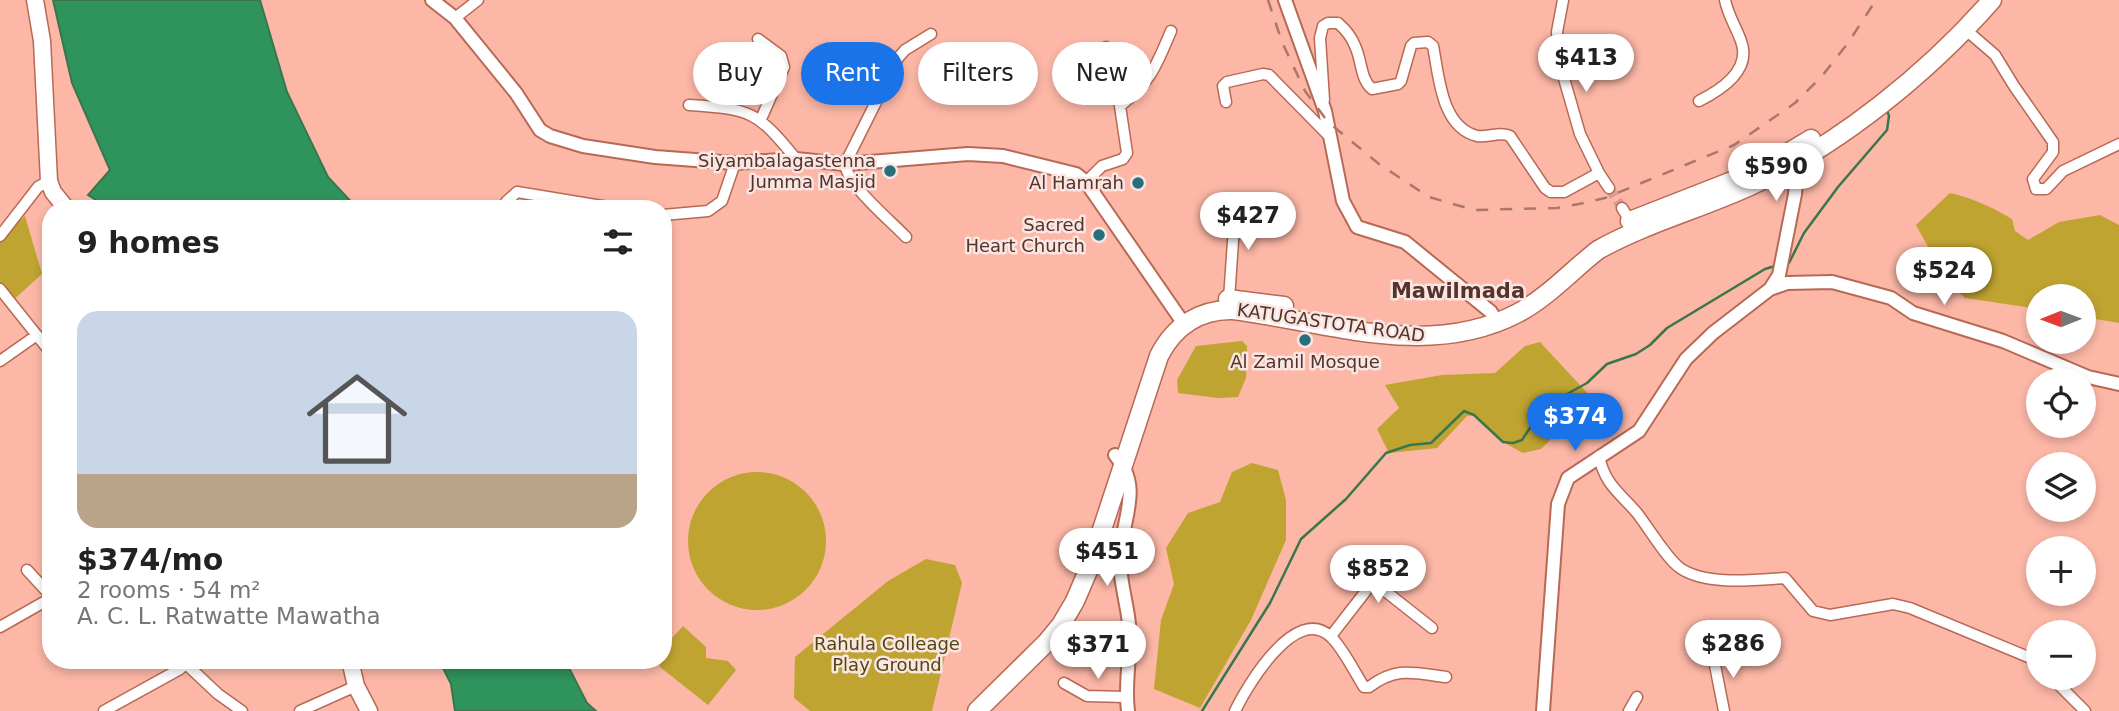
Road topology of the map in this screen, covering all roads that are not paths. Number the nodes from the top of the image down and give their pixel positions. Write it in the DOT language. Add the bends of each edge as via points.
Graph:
graph roads {
  1 [pos="35,0"];
  2 [pos="432,0"];
  3 [pos="478,0"];
  4 [pos="1285,0"];
  5 [pos="1563,0"];
  6 [pos="1725,0"];
  7 [pos="1977,0"];
  8 [pos="1992,0"];
  9 [pos="454,18"];
  10 [pos="1966,30"];
  11 [pos="1171,31"];
  12 [pos="931,34"];
  13 [pos="758,39"];
  14 [pos="1699,101"];
  15 [pos="1226,102"];
  16 [pos="689,105"];
  17 [pos="1120,106"];
  18 [pos="1325,110"];
  19 [pos="761,119"];
  20 [pos="1331,138"];
  21 [pos="2119,144"];
  22 [pos="1798,155"];
  23 [pos="796,159"];
  24 [pos="736,163"];
  25 [pos="845,164"];
  26 [pos="1599,173"];
  27 [pos="49,181"];
  28 [pos="1086,182"];
  29 [pos="1609,188"];
  30 [pos="60,200"];
  31 [pos="508,200"];
  32 [pos="566,200"];
  33 [pos="1230,207"];
  34 [pos="672,214"];
  35 [pos="0,236"];
  36 [pos="906,237"];
  37 [pos="0,289"];
  38 [pos="1770,289"];
  39 [pos="1229,299"];
  40 [pos="1494,317"];
  41 [pos="1181,319"];
  42 [pos="37,335"];
  43 [pos="42,341"];
  44 [pos="0,361"];
  45 [pos="2119,384"];
  46 [pos="1599,456"];
  47 [pos="1119,461"];
  48 [pos="27,570"];
  49 [pos="42,587"];
  50 [pos="42,602"];
  51 [pos="0,627"];
  52 [pos="1432,628"];
  53 [pos="1331,636"];
  54 [pos="1713,655"];
  55 [pos="2026,656"];
  56 [pos="180,669"];
  57 [pos="194,669"];
  58 [pos="352,669"];
  59 [pos="1446,677"];
  60 [pos="1064,683"];
  61 [pos="356,686"];
  62 [pos="2064,690"];
  63 [pos="1126,697"];
  64 [pos="1637,697"];
  65 [pos="104,711"];
  66 [pos="242,711"];
  67 [pos="300,711"];
  68 [pos="369,711"];
  69 [pos="963,711"];
  70 [pos="977,711"];
  71 [pos="1128,711"];
  72 [pos="1235,711"];
  73 [pos="1543,711"];
  74 [pos="1629,711"];
  75 [pos="1724,711"];
  76 [pos="2085,711"];
  1 -- 27 [label="main road" via="42,41"];
  2 -- 9 [label="street"];
  3 -- 9 [label="street"];
  4 -- 18 [label="street"];
  5 -- 26 [label="street" via="1557,32 1559,61 1580,134"];
  6 -- 14 [label="street" via="1743,44 1744,61 1720,90"];
  7 -- 22 [label="highway, KATUGASTOTA ROAD" via="1907,68"];
  8 -- 10 [label="highway, KATUGASTOTA ROAD"];
  9 -- 24 [label="street" via="540,130 550,136 655,158"];
  10 -- 21 [label="street" via="1995,55 2053,142 2053,152 2033,179 2036,189 2046,189 2063,171"];
  10 -- 22 [label="highway, KATUGASTOTA ROAD" via="1895,93"];
  11 -- 17 [label="street" via="1154,71 1139,92"];
  12 -- 25 [label="street" via="898,58"];
  13 -- 19 [label="street" via="781,56 784,66"];
  15 -- 20 [label="street" via="1223,86 1227,82 1269,75"];
  16 -- 19 [label="street" via="733,108"];
  17 -- 28 [label="street" via="1127,153 1102,166"];
  18 -- 20 [label="street"];
  18 -- 26 [label="street" via="1323,26 1338,23 1344,28 1372,89 1398,84 1411,46 1428,42 1456,124 1478,136 1510,136 1550,192 1563,192"];
  19 -- 23 [label="street"];
  20 -- 40 [label="street" via="1343,201 1357,227 1405,242"];
  22 -- 38 [label="street" via="1779,275"];
  22 -- 40 [label="highway, KATUGASTOTA ROAD" via="1729,195 1629,220 1545,295 1518,313"];
  23 -- 24 [label="street"];
  23 -- 25 [label="street"];
  24 -- 34 [label="street" via="722,201 708,211"];
  25 -- 28 [label="street" via="968,154 1003,156 1076,174"];
  25 -- 36 [label="street" via="859,188"];
  26 -- 29 [label="street"];
  27 -- 30 [label="main road"];
  27 -- 35 [label="street" via="38,187"];
  28 -- 41 [label="street"];
  31 -- 32 [label="street" via="517,192"];
  33 -- 39 [label="street" via="1234,227"];
  37 -- 42 [label="street"];
  38 -- 45 [label="street" via="1787,283 1832,282 1868,291 1891,298 1913,313"];
  38 -- 46 [label="street" via="1686,359 1639,431"];
  39 -- 40 [label="highway, KATUGASTOTA ROAD" via="1417,326"];
  39 -- 41 [label="highway, KATUGASTOTA ROAD" via="1203,301"];
  40 -- 41 [label="highway, KATUGASTOTA ROAD" via="1461,333 1435,337 1384,334 1233,310"];
  41 -- 47 [label="highway, KATUGASTOTA ROAD" via="1159,356"];
  42 -- 43 [label="street"];
  42 -- 44 [label="street"];
  46 -- 55 [label="street" via="1612,488 1679,568 1733,582 1785,578 1813,611 1830,615 1893,604 1910,608"];
  46 -- 73 [label="street" via="1569,478 1558,504"];
  47 -- 63 [label="street" via="1131,487 1120,562 1129,625"];
  47 -- 69 [label="highway, KATUGASTOTA ROAD" via="1064,598 1041,631"];
  47 -- 70 [label="highway, KATUGASTOTA ROAD" via="1082,588 1068,613 1046,642"];
  48 -- 49 [label="street"];
  50 -- 51 [label="street"];
  52 -- 53 [label="street" via="1380,587 1369,587"];
  53 -- 59 [label="street" via="1364,687 1398,672"];
  53 -- 72 [label="street" via="1310,630 1289,638 1258,671"];
  54 -- 75 [label="street"];
  56 -- 65 [label="street"];
  57 -- 66 [label="street"];
  58 -- 61 [label="main road"];
  60 -- 63 [label="street" via="1087,696"];
  61 -- 67 [label="street"];
  61 -- 68 [label="main road"];
  62 -- 76 [label="street"];
  63 -- 71 [label="street"];
  64 -- 74 [label="street"];
}
